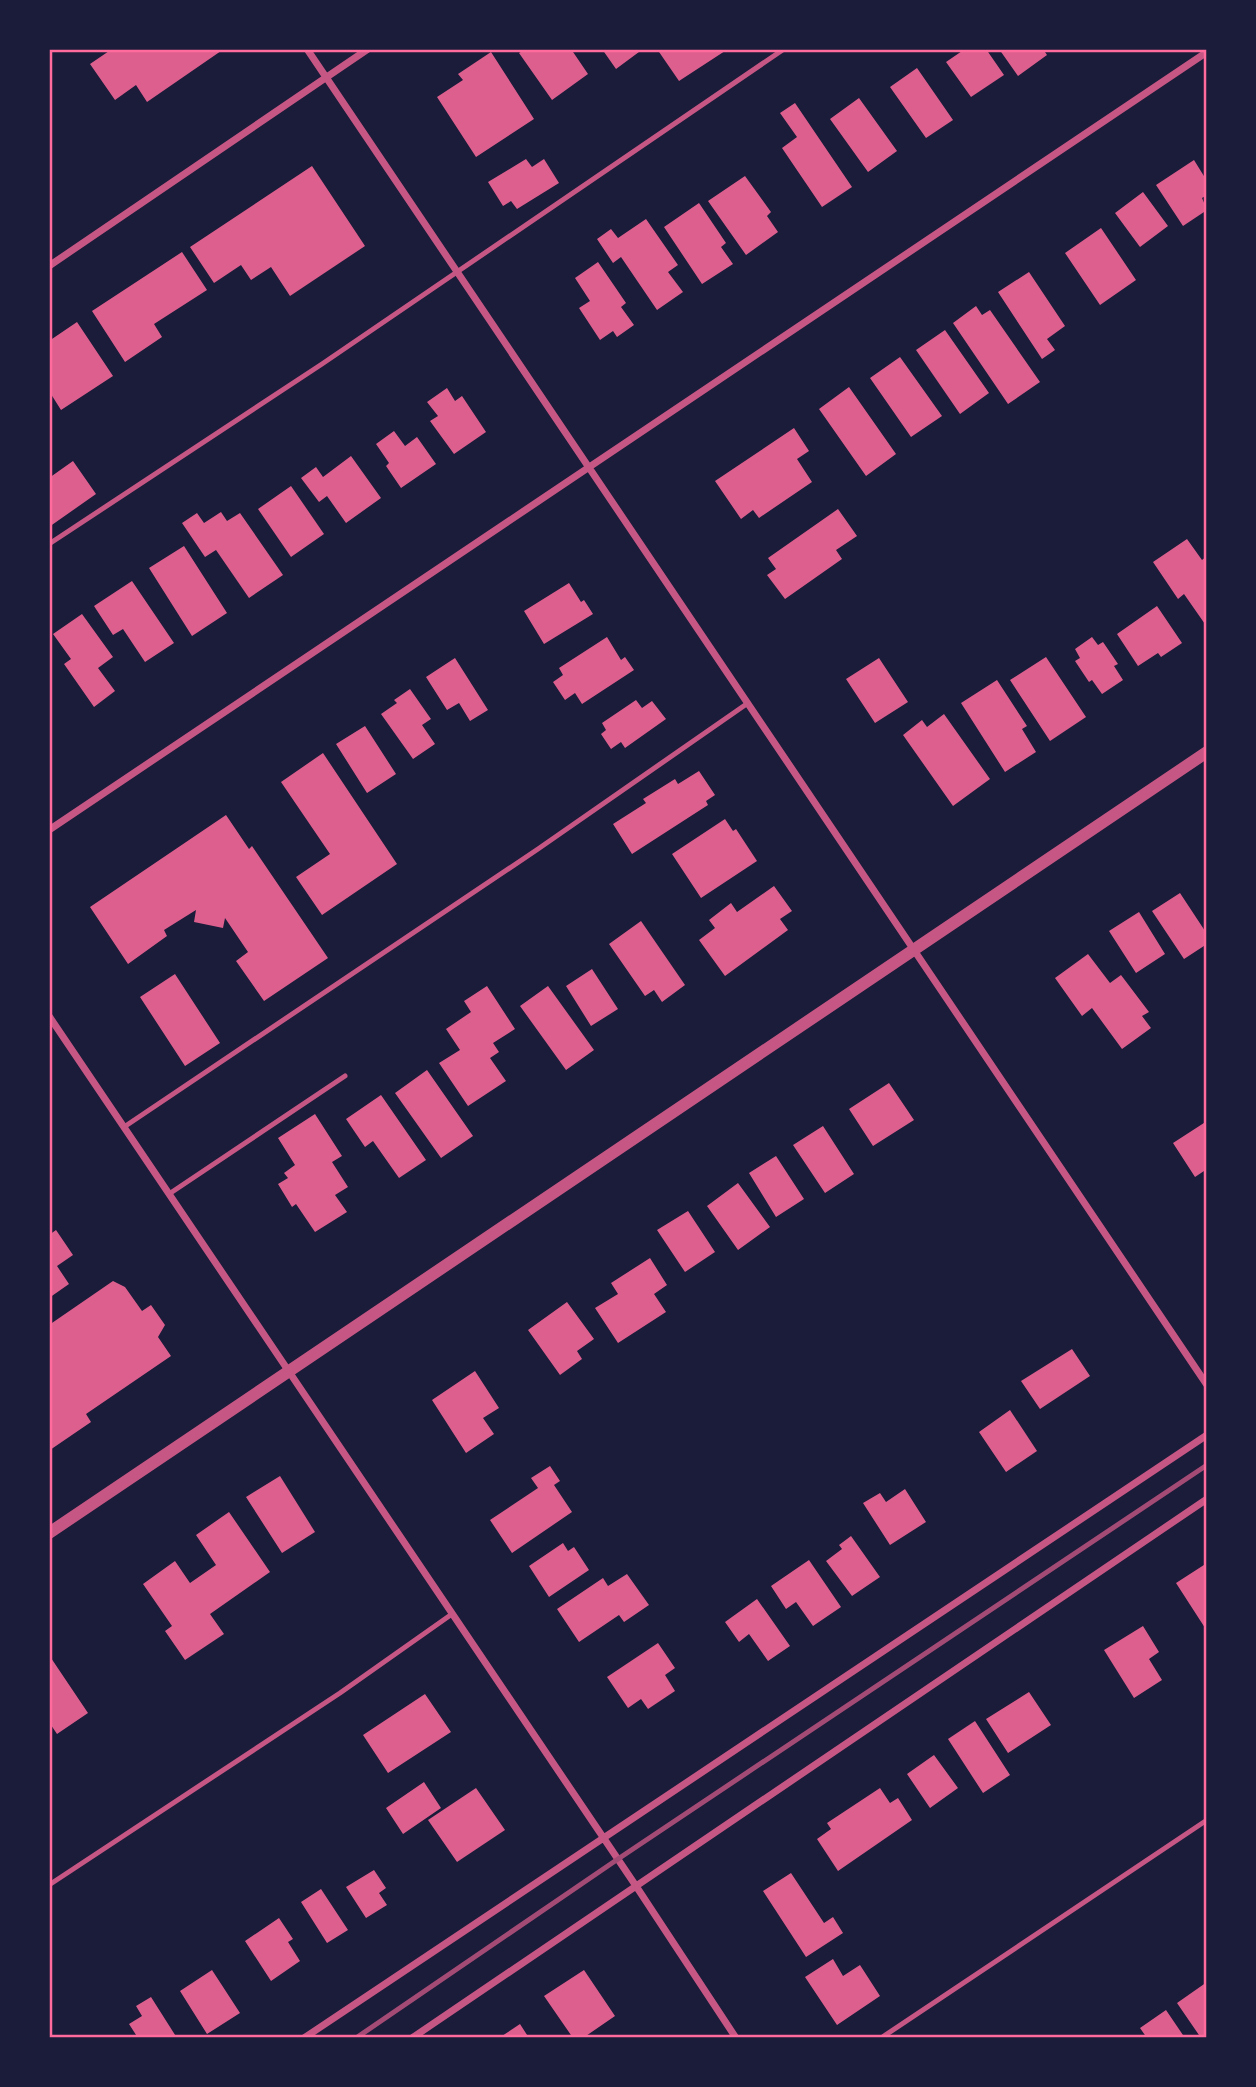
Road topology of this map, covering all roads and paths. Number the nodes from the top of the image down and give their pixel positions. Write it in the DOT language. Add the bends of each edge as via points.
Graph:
graph roads {
  1 [pos="307,49"];
  2 [pos="368,49"];
  3 [pos="784,49"];
  4 [pos="1207,52"];
  5 [pos="326,78"];
  6 [pos="49,266"];
  7 [pos="457,272"];
  8 [pos="589,466"];
  9 [pos="49,544"];
  10 [pos="747,703"];
  11 [pos="1207,752"];
  12 [pos="49,830"];
  13 [pos="914,948"];
  14 [pos="49,1016"];
  15 [pos="345,1076"];
  16 [pos="124,1127"];
  17 [pos="169,1194"];
  18 [pos="288,1371"];
  19 [pos="1207,1385"];
  20 [pos="1207,1435"];
  21 [pos="1207,1499"];
  22 [pos="49,1533"];
  23 [pos="452,1614"];
  24 [pos="1207,1820"];
  25 [pos="604,1840"];
  26 [pos="49,1885"];
  27 [pos="636,1886"];
  28 [pos="304,2038"];
  29 [pos="412,2038"];
  30 [pos="736,2038"];
  31 [pos="880,2038"];
  1 -- 5 [label="street"];
  2 -- 5 [label="street"];
  3 -- 7 [label="lane"];
  4 -- 8 [label="street"];
  5 -- 6 [label="street"];
  5 -- 7 [label="street"];
  7 -- 8 [label="street"];
  7 -- 9 [label="lane"];
  8 -- 10 [label="street"];
  8 -- 12 [label="street"];
  10 -- 13 [label="street"];
  10 -- 16 [label="lane"];
  11 -- 13 [label="street"];
  13 -- 18 [label="street"];
  13 -- 19 [label="street"];
  14 -- 16 [label="street"];
  15 -- 17 [label="lane"];
  16 -- 17 [label="street"];
  17 -- 18 [label="street"];
  18 -- 22 [label="street"];
  18 -- 23 [label="street"];
  20 -- 25 [label="street"];
  21 -- 27 [label="street"];
  23 -- 25 [label="street"];
  23 -- 26 [label="lane"];
  24 -- 31 [label="lane"];
  25 -- 27 [label="street"];
  25 -- 28 [label="street"];
  27 -- 29 [label="street"];
  27 -- 30 [label="street"];
}
